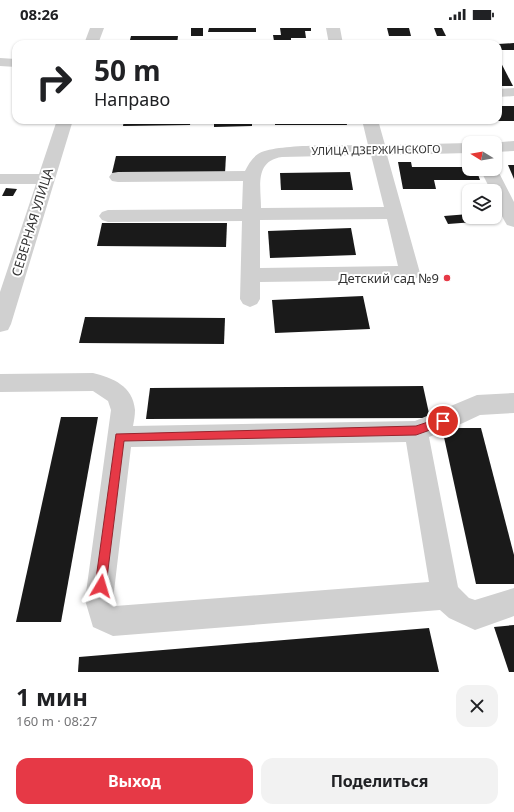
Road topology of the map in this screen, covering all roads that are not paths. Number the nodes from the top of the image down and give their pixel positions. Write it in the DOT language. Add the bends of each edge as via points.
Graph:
graph roads {
  1 [pos="97,28"];
  2 [pos="333,28"];
  3 [pos="92,40"];
  4 [pos="335,40"];
  5 [pos="0,62"];
  6 [pos="12,63"];
  7 [pos="502,92"];
  8 [pos="514,92"];
  9 [pos="64,124"];
  10 [pos="371,124"];
  11 [pos="514,146"];
  12 [pos="502,147"];
  13 [pos="462,148"];
  14 [pos="377,149"];
  15 [pos="252,176"];
  16 [pos="492,176"];
  17 [pos="118,177"];
  18 [pos="0,179"];
  19 [pos="45,179"];
  20 [pos="394,213"];
  21 [pos="252,215"];
  22 [pos="108,216"];
  23 [pos="514,221"];
  24 [pos="10,265"];
  25 [pos="251,275"];
  26 [pos="250,299"];
  27 [pos="0,324"];
  28 [pos="0,383"];
  29 [pos="514,402"];
  30 [pos="416,430"];
  31 [pos="120,437"];
  32 [pos="445,595"];
  33 [pos="514,602"];
  1 -- 3 [label="street"];
  2 -- 4 [label="street"];
  5 -- 6 [label="street"];
  7 -- 8 [label="street"];
  9 -- 19 [label="street, СЕВЕРНАЯ УЛИЦА"];
  10 -- 14 [label="street"];
  11 -- 12 [label="street"];
  13 -- 14 [label="street, УЛИЦА ДЗЕРЖИНСКОГО"];
  14 -- 15 [label="street, УЛИЦА ДЗЕРЖИНСКОГО" via="269,154 256,164"];
  14 -- 20 [label="street"];
  15 -- 17 [label="street"];
  15 -- 21 [label="street"];
  16 -- 23 [label="street"];
  18 -- 19 [label="street"];
  19 -- 24 [label="street, СЕВЕРНАЯ УЛИЦА"];
  20 -- 21 [label="street"];
  20 -- 25 [label="street" via="410,273"];
  21 -- 22 [label="street"];
  21 -- 25 [label="street"];
  24 -- 27 [label="street, СЕВЕРНАЯ УЛИЦА"];
  25 -- 26 [label="street"];
  28 -- 31 [label="street" via="94,382 104,385 118,395 123,410"];
  29 -- 30 [label="street" via="478,405"];
  30 -- 31 [label="street"];
  30 -- 32 [label="street"];
  31 -- 32 [label="street" via="99,600 103,617 113,621"];
  32 -- 33 [label="street" via="459,608 475,614"];
}
